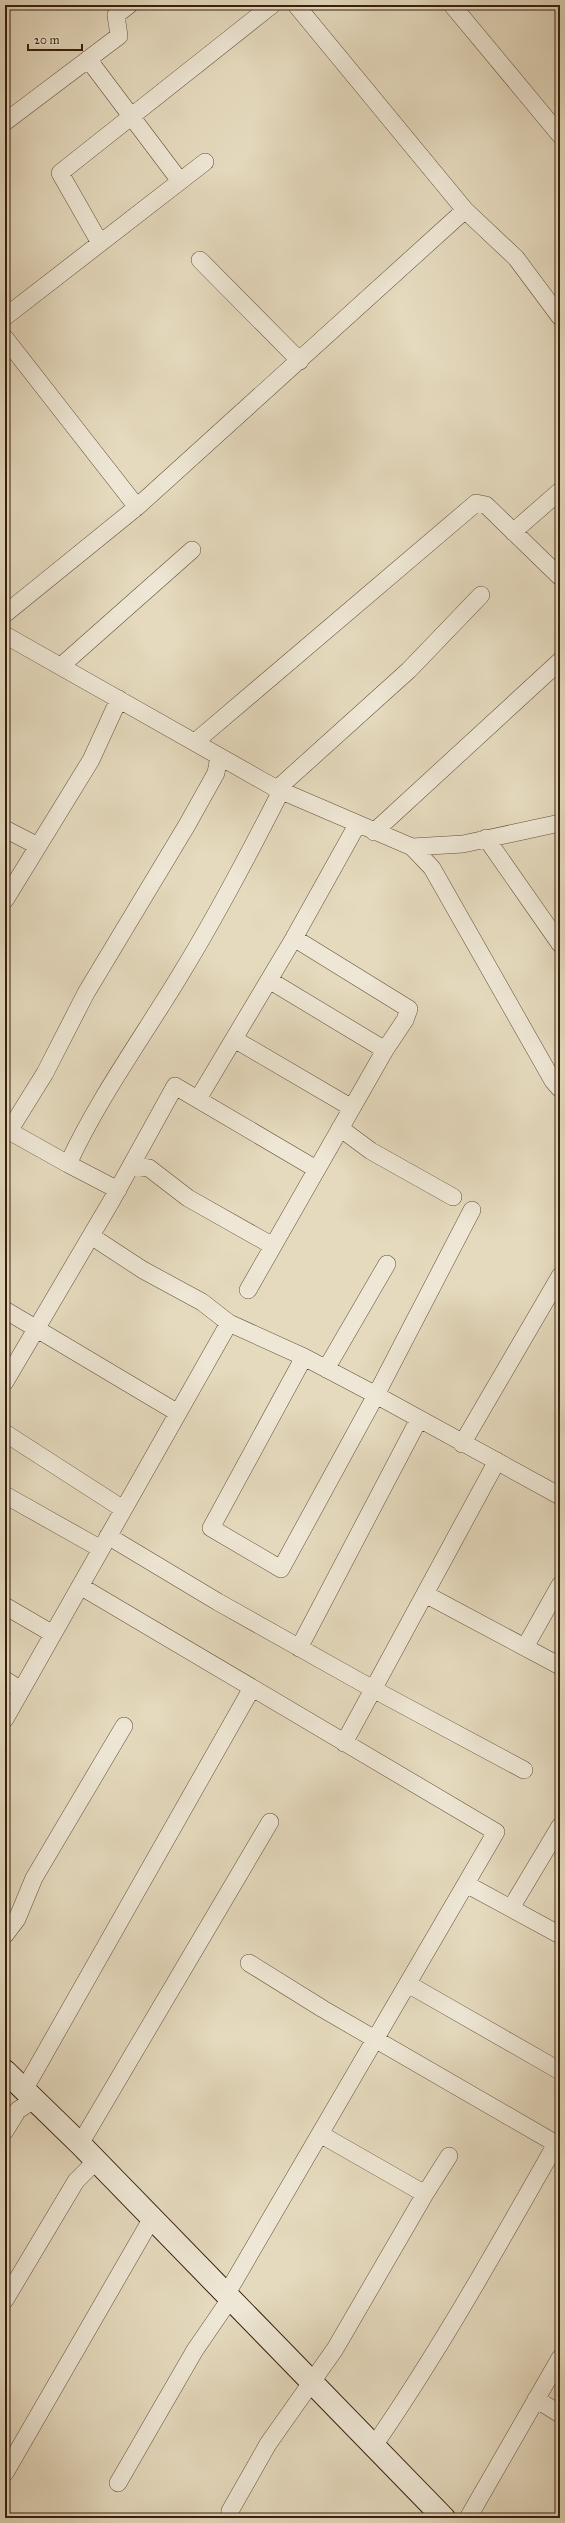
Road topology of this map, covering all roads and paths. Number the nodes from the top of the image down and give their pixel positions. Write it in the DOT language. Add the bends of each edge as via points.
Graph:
graph roads {
  1 [pos="129,5"];
  2 [pos="272,5"];
  3 [pos="296,5"];
  4 [pos="452,5"];
  5 [pos="88,59"];
  6 [pos="131,117"];
  7 [pos="5,122"];
  8 [pos="560,136"];
  9 [pos="205,162"];
  10 [pos="180,181"];
  11 [pos="465,210"];
  12 [pos="100,243"];
  13 [pos="200,260"];
  14 [pos="5,317"];
  15 [pos="560,317"];
  16 [pos="5,338"];
  17 [pos="300,361"];
  18 [pos="560,491"];
  19 [pos="137,507"];
  20 [pos="513,532"];
  21 [pos="192,550"];
  22 [pos="560,577"];
  23 [pos="481,595"];
  24 [pos="5,614"];
  25 [pos="5,635"];
  26 [pos="560,661"];
  27 [pos="61,666"];
  28 [pos="119,699"];
  29 [pos="195,742"];
  30 [pos="219,756"];
  31 [pos="279,790"];
  32 [pos="560,823"];
  33 [pos="357,824"];
  34 [pos="5,829"];
  35 [pos="374,832"];
  36 [pos="486,838"];
  37 [pos="38,846"];
  38 [pos="412,848"];
  39 [pos="5,900"];
  40 [pos="294,938"];
  41 [pos="560,944"];
  42 [pos="269,980"];
  43 [pos="234,1039"];
  44 [pos="385,1050"];
  45 [pos="560,1089"];
  46 [pos="198,1098"];
  47 [pos="352,1108"];
  48 [pos="340,1128"];
  49 [pos="7,1130"];
  50 [pos="68,1164"];
  51 [pos="131,1166"];
  52 [pos="316,1169"];
  53 [pos="118,1190"];
  54 [pos="453,1197"];
  55 [pos="472,1210"];
  56 [pos="90,1236"];
  57 [pos="273,1246"];
  58 [pos="387,1264"];
  59 [pos="560,1276"];
  60 [pos="248,1290"];
  61 [pos="5,1310"];
  62 [pos="229,1323"];
  63 [pos="35,1328"];
  64 [pos="304,1357"];
  65 [pos="326,1369"];
  66 [pos="5,1382"];
  67 [pos="376,1395"];
  68 [pos="178,1413"];
  69 [pos="418,1419"];
  70 [pos="5,1433"];
  71 [pos="462,1444"];
  72 [pos="497,1461"];
  73 [pos="5,1495"];
  74 [pos="560,1495"];
  75 [pos="124,1509"];
  76 [pos="105,1543"];
  77 [pos="560,1584"];
  78 [pos="80,1586"];
  79 [pos="425,1594"];
  80 [pos="5,1606"];
  81 [pos="53,1634"];
  82 [pos="525,1647"];
  83 [pos="299,1648"];
  84 [pos="560,1666"];
  85 [pos="5,1680"];
  86 [pos="252,1688"];
  87 [pos="21,1690"];
  88 [pos="373,1690"];
  89 [pos="5,1719"];
  90 [pos="124,1726"];
  91 [pos="344,1743"];
  92 [pos="524,1770"];
  93 [pos="270,1822"];
  94 [pos="560,1826"];
  95 [pos="466,1884"];
  96 [pos="511,1908"];
  97 [pos="5,1935"];
  98 [pos="560,1935"];
  99 [pos="248,1963"];
  100 [pos="408,1984"];
  101 [pos="376,2038"];
  102 [pos="560,2071"];
  103 [pos="5,2072"];
  104 [pos="29,2095"];
  105 [pos="5,2131"];
  106 [pos="320,2134"];
  107 [pos="80,2144"];
  108 [pos="558,2145"];
  109 [pos="449,2156"];
  110 [pos="96,2161"];
  111 [pos="425,2194"];
  112 [pos="152,2218"];
  113 [pos="228,2297"];
  114 [pos="5,2300"];
  115 [pos="560,2358"];
  116 [pos="312,2383"];
  117 [pos="536,2399"];
  118 [pos="560,2414"];
  119 [pos="373,2447"];
  120 [pos="5,2473"];
  121 [pos="118,2483"];
  122 [pos="230,2511"];
  123 [pos="444,2518"];
  124 [pos="468,2518"];
  1 -- 5 [label="street" via="116,15 119,36"];
  2 -- 6 [label="street"];
  3 -- 11 [label="street"];
  4 -- 8 [label="street"];
  5 -- 6 [label="street"];
  5 -- 7 [label="street"];
  6 -- 10 [label="street"];
  6 -- 12 [label="street" via="60,173"];
  9 -- 10 [label="street"];
  10 -- 12 [label="street"];
  11 -- 15 [label="street" via="516,258"];
  11 -- 17 [label="street"];
  12 -- 14 [label="street"];
  13 -- 17 [label="street"];
  16 -- 19 [label="street"];
  17 -- 19 [label="street"];
  18 -- 20 [label="street"];
  19 -- 24 [label="street"];
  20 -- 22 [label="street"];
  20 -- 29 [label="street" via="486,505 476,503"];
  21 -- 27 [label="street"];
  23 -- 31 [label="street" via="409,670"];
  25 -- 27 [label="street"];
  26 -- 35 [label="street"];
  27 -- 28 [label="street"];
  28 -- 29 [label="street"];
  28 -- 37 [label="street" via="91,760"];
  29 -- 30 [label="street"];
  30 -- 31 [label="street"];
  30 -- 49 [label="street" via="216,773 187,825 86,993 46,1073"];
  31 -- 33 [label="street"];
  31 -- 50 [label="street" via="254,844 180,976 116,1077"];
  32 -- 36 [label="street"];
  33 -- 35 [label="street"];
  33 -- 40 [label="street"];
  34 -- 37 [label="street"];
  35 -- 38 [label="street"];
  36 -- 38 [label="street" via="463,844"];
  36 -- 41 [label="street"];
  37 -- 39 [label="street"];
  38 -- 45 [label="street" via="432,868 553,1081"];
  40 -- 42 [label="street"];
  40 -- 44 [label="street" via="408,1009 405,1020"];
  42 -- 43 [label="street"];
  42 -- 44 [label="street"];
  43 -- 46 [label="street"];
  43 -- 47 [label="street"];
  44 -- 47 [label="street"];
  46 -- 51 [label="street" via="176,1086"];
  46 -- 52 [label="street"];
  47 -- 48 [label="street"];
  48 -- 52 [label="street"];
  48 -- 54 [label="street" via="371,1151"];
  49 -- 50 [label="street"];
  50 -- 53 [label="street"];
  51 -- 53 [label="street"];
  51 -- 57 [label="street" via="149,1168 188,1198"];
  52 -- 57 [label="street"];
  53 -- 56 [label="street"];
  55 -- 67 [label="street"];
  56 -- 62 [label="street" via="143,1270 202,1302"];
  56 -- 63 [label="street"];
  57 -- 60 [label="street"];
  58 -- 65 [label="street"];
  59 -- 71 [label="street"];
  61 -- 63 [label="street"];
  62 -- 64 [label="street"];
  62 -- 68 [label="street"];
  63 -- 66 [label="street"];
  63 -- 68 [label="street"];
  64 -- 65 [label="street"];
  64 -- 67 [label="street" via="211,1528 281,1569"];
  65 -- 67 [label="street"];
  67 -- 69 [label="street"];
  68 -- 75 [label="street"];
  69 -- 71 [label="street"];
  69 -- 83 [label="street"];
  70 -- 75 [label="street"];
  71 -- 72 [label="street"];
  72 -- 74 [label="street"];
  72 -- 79 [label="street"];
  73 -- 76 [label="street"];
  75 -- 76 [label="street"];
  76 -- 78 [label="street"];
  76 -- 83 [label="street"];
  77 -- 82 [label="street"];
  78 -- 81 [label="street"];
  78 -- 86 [label="street"];
  79 -- 82 [label="street"];
  79 -- 88 [label="street"];
  80 -- 81 [label="street"];
  81 -- 87 [label="street"];
  82 -- 84 [label="street"];
  83 -- 88 [label="street"];
  85 -- 87 [label="street"];
  86 -- 91 [label="street"];
  86 -- 104 [label="street"];
  87 -- 89 [label="street"];
  88 -- 91 [label="street"];
  88 -- 92 [label="street"];
  90 -- 97 [label="street" via="34,1878 16,1919"];
  91 -- 95 [label="street" via="496,1832"];
  93 -- 107 [label="street"];
  94 -- 96 [label="street"];
  95 -- 96 [label="street"];
  95 -- 100 [label="street"];
  96 -- 98 [label="street"];
  99 -- 101 [label="street"];
  100 -- 101 [label="street"];
  100 -- 102 [label="street"];
  101 -- 106 [label="street"];
  101 -- 108 [label="street"];
  103 -- 104 [label="main road"];
  104 -- 105 [label="street"];
  104 -- 107 [label="main road"];
  106 -- 111 [label="street"];
  106 -- 113 [label="street"];
  107 -- 110 [label="main road"];
  108 -- 119 [label="street" via="397,2412"];
  109 -- 111 [label="street"];
  110 -- 112 [label="main road"];
  110 -- 114 [label="street" via="76,2181"];
  111 -- 116 [label="street"];
  112 -- 113 [label="main road"];
  112 -- 120 [label="street"];
  113 -- 116 [label="main road"];
  113 -- 121 [label="street"];
  115 -- 117 [label="street"];
  116 -- 119 [label="main road"];
  116 -- 122 [label="street" via="291,2408"];
  117 -- 118 [label="street"];
  117 -- 124 [label="street"];
  119 -- 123 [label="main road"];
}
